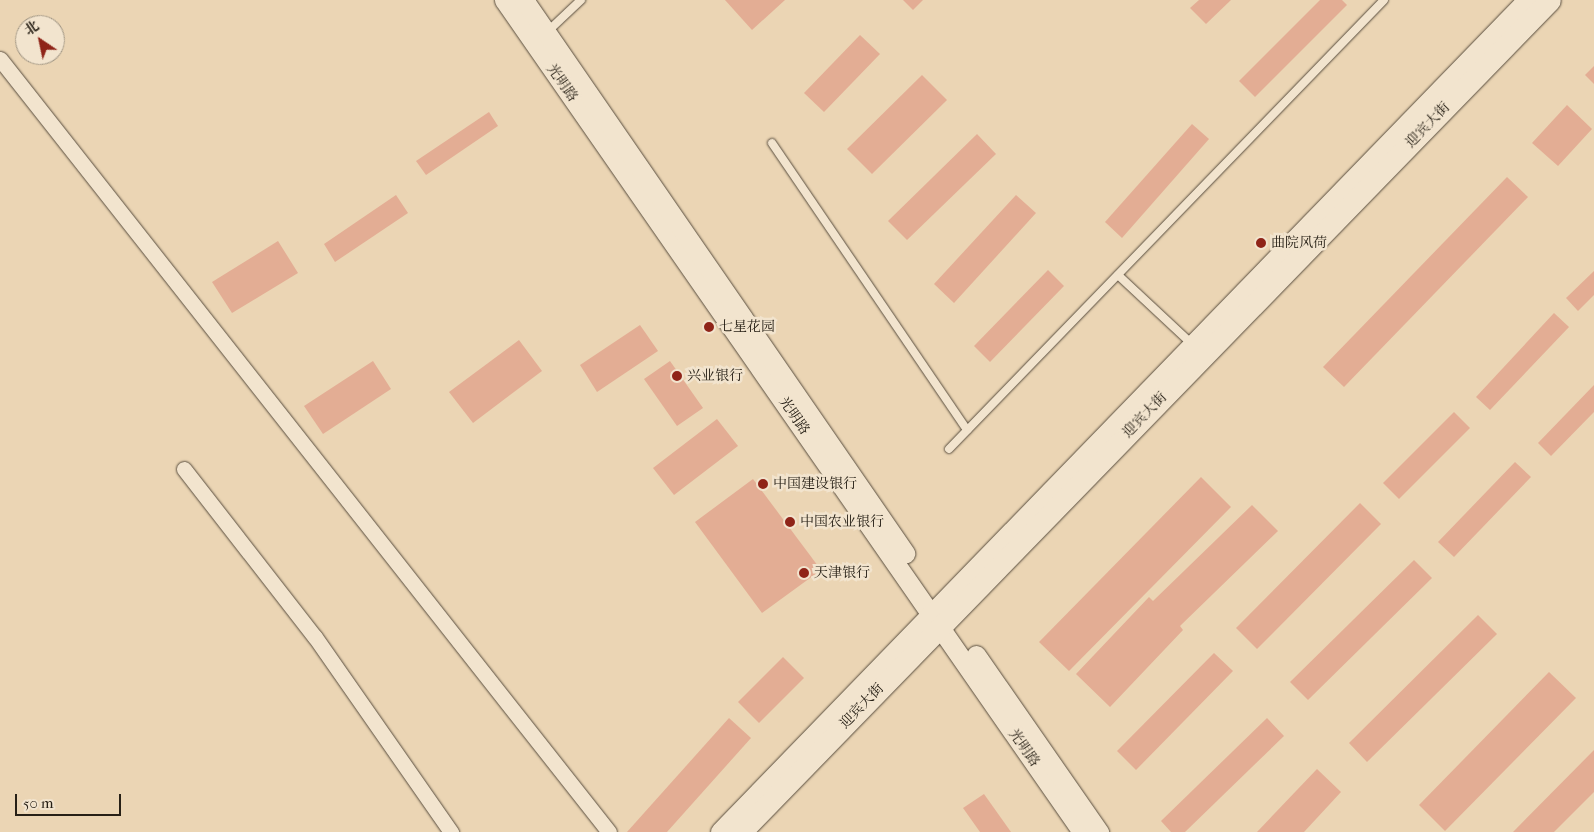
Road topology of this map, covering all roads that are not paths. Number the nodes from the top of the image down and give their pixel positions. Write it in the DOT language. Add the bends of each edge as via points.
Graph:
graph roads {
  1 [pos="504,0"];
  2 [pos="524,0"];
  3 [pos="581,0"];
  4 [pos="1384,0"];
  5 [pos="1528,0"];
  6 [pos="1550,0"];
  7 [pos="540,37"];
  8 [pos="0,59"];
  9 [pos="772,143"];
  10 [pos="1118,275"];
  11 [pos="1192,343"];
  12 [pos="967,430"];
  13 [pos="948,449"];
  14 [pos="184,469"];
  15 [pos="939,614"];
  16 [pos="450,832"];
  17 [pos="609,832"];
  18 [pos="721,832"];
  19 [pos="741,832"];
  20 [pos="1082,832"];
  21 [pos="1099,832"];
  1 -- 7 [label="street, 光明路"];
  2 -- 7 [label="street, 光明路"];
  3 -- 7 [label="lane"];
  4 -- 10 [label="lane"];
  5 -- 11 [label="main road, 迎宾大街"];
  6 -- 15 [label="main road, 迎宾大街"];
  7 -- 15 [label="street, 光明路"];
  8 -- 17 [label="street"];
  9 -- 12 [label="lane"];
  10 -- 11 [label="lane"];
  10 -- 12 [label="lane"];
  11 -- 15 [label="main road, 迎宾大街"];
  12 -- 13 [label="lane"];
  14 -- 16 [label="street" via="315,637"];
  15 -- 18 [label="main road, 迎宾大街"];
  15 -- 19 [label="main road, 迎宾大街"];
  15 -- 20 [label="street, 光明路"];
  15 -- 21 [label="street, 光明路"];
}
